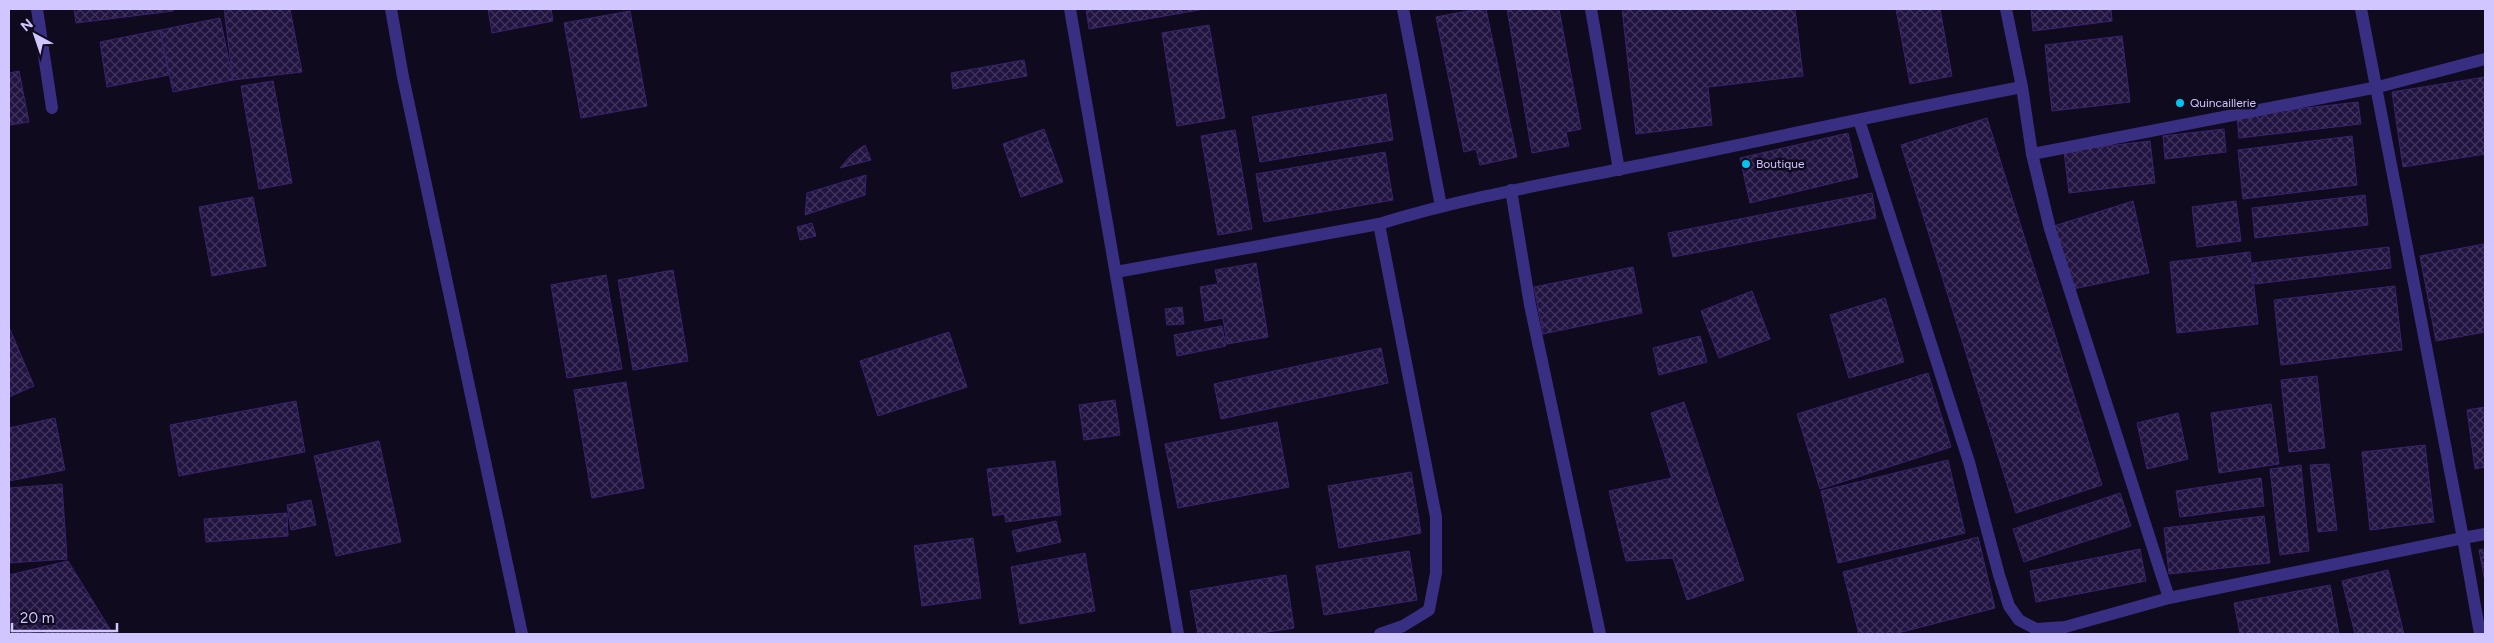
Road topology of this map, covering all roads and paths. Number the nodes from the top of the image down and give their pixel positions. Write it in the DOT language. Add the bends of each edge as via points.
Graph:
graph roads {
  1 [pos="37,9"];
  2 [pos="391,9"];
  3 [pos="1070,9"];
  4 [pos="1403,9"];
  5 [pos="1591,9"];
  6 [pos="2006,9"];
  7 [pos="2361,9"];
  8 [pos="2485,59"];
  9 [pos="2022,87"];
  10 [pos="2378,87"];
  11 [pos="52,108"];
  12 [pos="1859,120"];
  13 [pos="2032,154"];
  14 [pos="1619,170"];
  15 [pos="1511,190"];
  16 [pos="1441,206"];
  17 [pos="1379,224"];
  18 [pos="1116,272"];
  19 [pos="2485,534"];
  20 [pos="2464,538"];
  21 [pos="2169,598"];
  22 [pos="522,634"];
  23 [pos="1178,634"];
  24 [pos="1380,634"];
  25 [pos="1600,634"];
  26 [pos="2480,634"];
  1 -- 11 [label="street"];
  2 -- 22 [label="street" via="402,77"];
  3 -- 18 [label="street"];
  4 -- 16 [label="street"];
  5 -- 14 [label="street"];
  6 -- 9 [label="street"];
  7 -- 10 [label="street"];
  8 -- 10 [label="street"];
  9 -- 12 [label="street"];
  9 -- 13 [label="street"];
  10 -- 13 [label="street"];
  10 -- 20 [label="street"];
  12 -- 14 [label="street"];
  12 -- 21 [label="street" via="1969,462 2009,606 2019,620 2036,629 2065,627"];
  13 -- 21 [label="street" via="2050,229"];
  14 -- 15 [label="street"];
  15 -- 16 [label="street"];
  15 -- 25 [label="street" via="1530,305"];
  16 -- 17 [label="street"];
  17 -- 18 [label="street"];
  17 -- 24 [label="street" via="1436,517 1436,573 1429,610 1403,626"];
  18 -- 23 [label="street"];
  19 -- 20 [label="street"];
  20 -- 21 [label="street"];
  20 -- 26 [label="street"];
}
